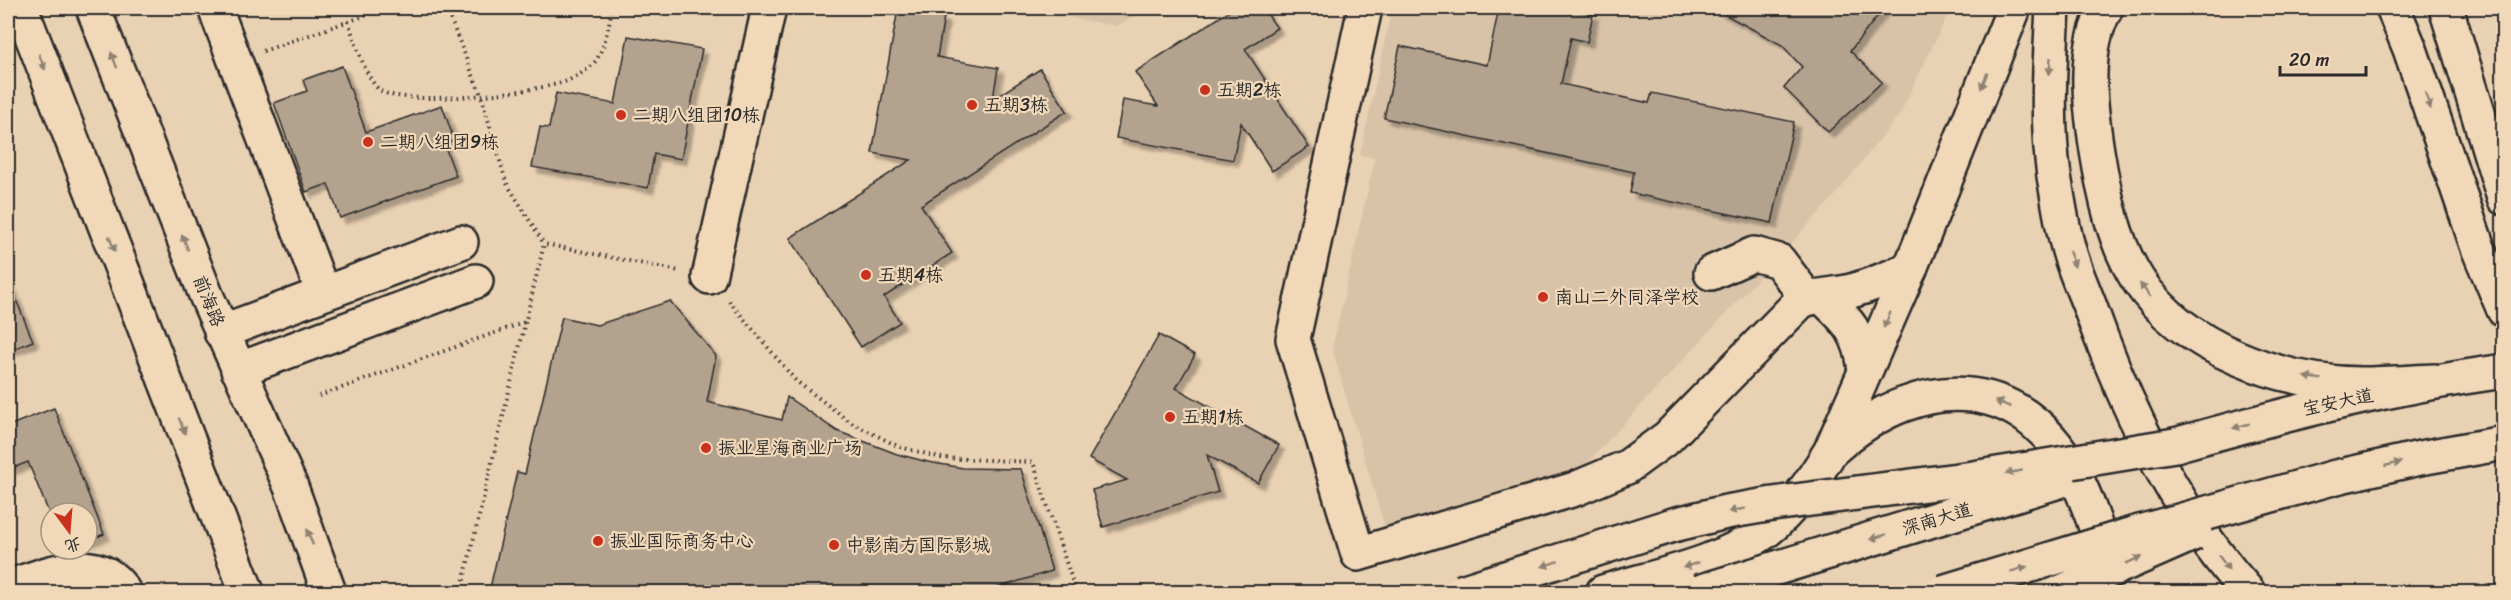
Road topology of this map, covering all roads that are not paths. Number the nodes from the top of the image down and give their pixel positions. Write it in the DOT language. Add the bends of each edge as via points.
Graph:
graph roads {
  1 [pos="21,8"];
  2 [pos="93,8"];
  3 [pos="215,8"];
  4 [pos="769,8"];
  5 [pos="1365,8"];
  6 [pos="2014,8"];
  7 [pos="2053,8"];
  8 [pos="2106,8"];
  9 [pos="2392,8"];
  10 [pos="2446,8"];
  11 [pos="2504,198"];
  12 [pos="462,242"];
  13 [pos="1910,268"];
  14 [pos="1711,273"];
  15 [pos="709,278"];
  16 [pos="476,281"];
  17 [pos="323,293"];
  18 [pos="1814,297"];
  19 [pos="2504,310"];
  20 [pos="221,332"];
  21 [pos="238,370"];
  22 [pos="1865,371"];
  23 [pos="2504,371"];
  24 [pos="2434,381"];
  25 [pos="2504,443"];
  26 [pos="2175,445"];
  27 [pos="1830,452"];
  28 [pos="2336,477"];
  29 [pos="8,587"];
  30 [pos="2095,591"];
  31 [pos="124,592"];
  32 [pos="247,592"];
  33 [pos="329,592"];
  34 [pos="1461,592"];
  35 [pos="1603,592"];
  36 [pos="1700,592"];
  37 [pos="1943,592"];
  38 [pos="2061,592"];
  39 [pos="2248,592"];
  1 -- 32 [label="main road, one-way"];
  20 -- 2 [label="main road, 前海路, one-way"];
  3 -- 17 [label="main road"];
  4 -- 15 [label="main road"];
  5 -- 18 [label="main road" via="1293,339 1358,554 1575,489 1628,467 1668,436 1794,308"];
  6 -- 13 [label="main road, one-way"];
  7 -- 39 [label="main road, one-way" via="2049,86 2054,173 2067,245 2103,345 2141,427 2183,505"];
  24 -- 8 [label="main road, one-way" via="2360,384 2310,378 2262,366 2221,351 2183,329 2159,308 2121,247 2099,164 2092,121 2091,51"];
  9 -- 19 [label="main road, one-way"];
  10 -- 11 [label="main road"];
  12 -- 17 [label="main road"];
  13 -- 18 [label="main road" via="1877,283"];
  13 -- 22 [label="main road, one-way"];
  14 -- 18 [label="main road" via="1755,254 1779,261"];
  16 -- 21 [label="main road"];
  17 -- 20 [label="main road"];
  18 -- 22 [label="main road" via="1849,322 1864,357"];
  20 -- 21 [label="main road, 前海路"];
  33 -- 21 [label="main road, 前海路, one-way" via="291,487"];
  22 -- 27 [label="main road"];
  23 -- 24 [label="main road, 宝安大道"];
  24 -- 26 [label="main road, 宝安大道, one-way" via="2292,411"];
  28 -- 25 [label="main road, one-way"];
  26 -- 34 [label="main road, one-way, bridge" via="1726,512"];
  26 -- 36 [label="main road, 深南大道, one-way, bridge"];
  30 -- 27 [label="main road, one-way" via="2100,550 2077,479 2052,439 2012,406 1958,393 1928,397 1873,417"];
  27 -- 35 [label="main road, one-way" via="1789,510 1766,531 1702,561"];
  37 -- 28 [label="main road, one-way, bridge"];
  38 -- 28 [label="main road, one-way, bridge"];
  29 -- 31 [label="main road" via="79,568 94,568 107,573"];
}
